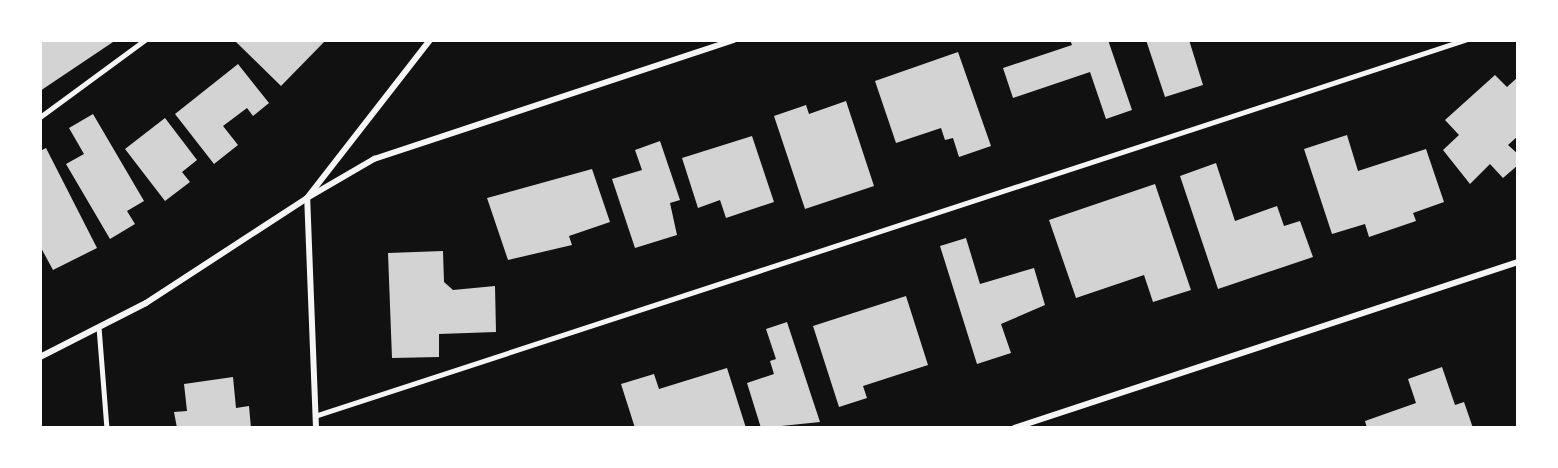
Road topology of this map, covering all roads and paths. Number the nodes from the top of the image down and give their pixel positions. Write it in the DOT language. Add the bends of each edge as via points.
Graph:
graph roads {
  1 [pos="145,40"];
  2 [pos="429,40"];
  3 [pos="734,40"];
  4 [pos="1465,40"];
  5 [pos="40,117"];
  6 [pos="307,198"];
  7 [pos="1518,262"];
  8 [pos="99,327"];
  9 [pos="40,357"];
  10 [pos="315,416"];
  11 [pos="107,428"];
  12 [pos="316,428"];
  13 [pos="1014,428"];
  1 -- 5 [label="lane"];
  2 -- 6 [label="street"];
  3 -- 6 [label="street" via="374,159"];
  4 -- 10 [label="lane"];
  6 -- 8 [label="street" via="146,303"];
  6 -- 10 [label="street"];
  7 -- 13 [label="street"];
  8 -- 9 [label="street"];
  8 -- 11 [label="lane"];
  10 -- 12 [label="street"];
}
